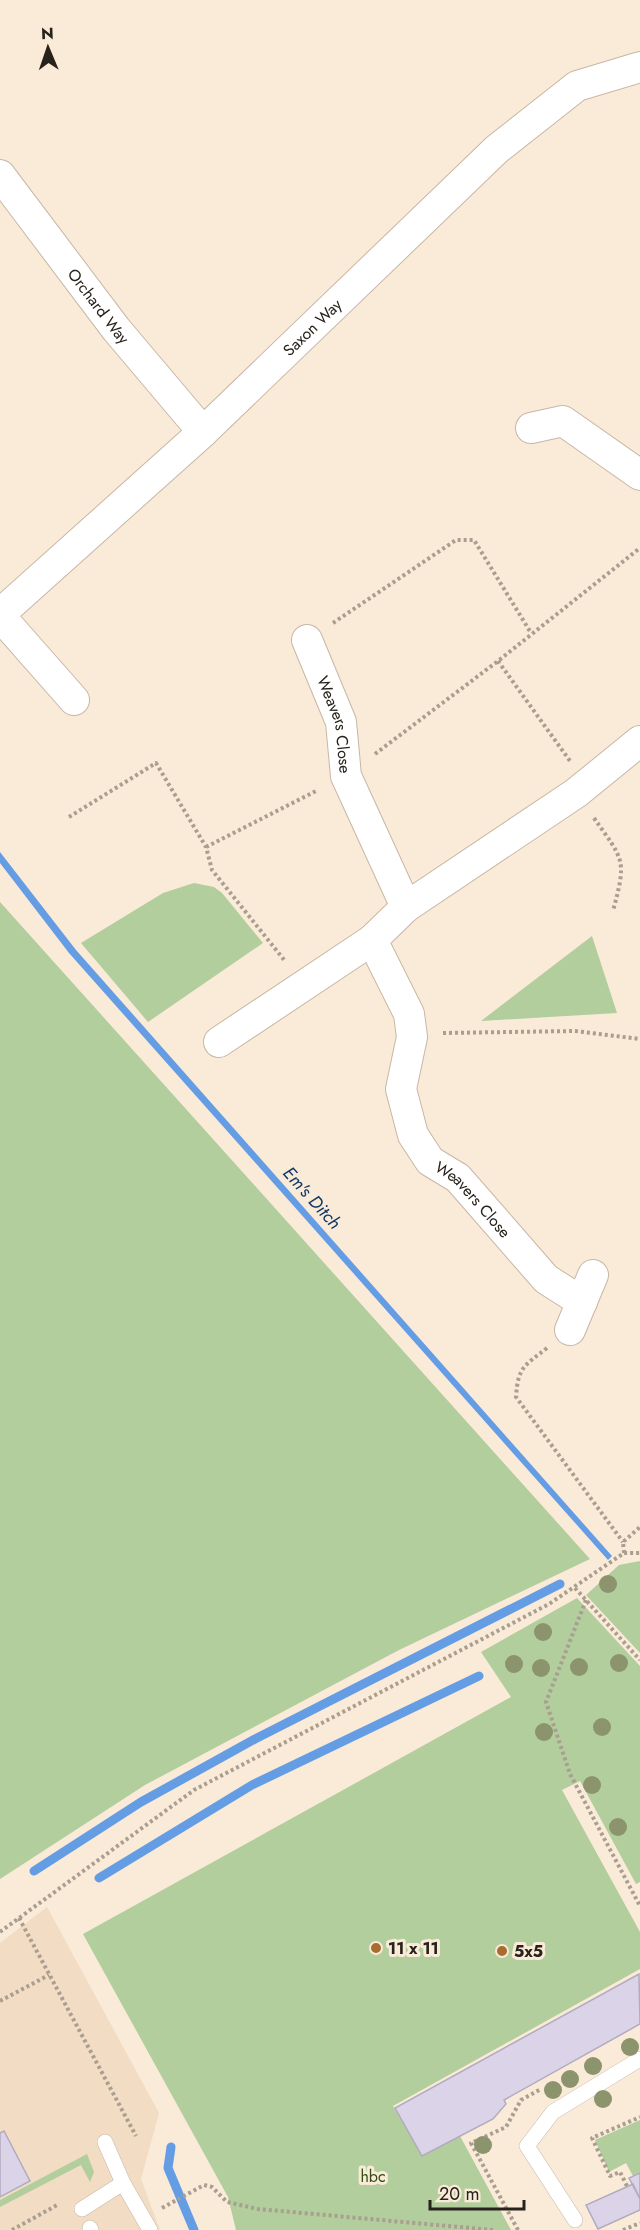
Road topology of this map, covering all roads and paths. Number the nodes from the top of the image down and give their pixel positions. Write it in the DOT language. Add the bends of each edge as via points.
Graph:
graph roads {
  1 [pos="640,67"];
  2 [pos="0,175"];
  3 [pos="531,428"];
  4 [pos="203,432"];
  5 [pos="640,475"];
  6 [pos="640,549"];
  7 [pos="0,615"];
  8 [pos="531,633"];
  9 [pos="307,640"];
  10 [pos="498,661"];
  11 [pos="74,700"];
  12 [pos="640,741"];
  13 [pos="346,776"];
  14 [pos="581,788"];
  15 [pos="69,817"];
  16 [pos="206,847"];
  17 [pos="406,908"];
  18 [pos="613,911"];
  19 [pos="372,940"];
  20 [pos="304,985"];
  21 [pos="412,1037"];
  22 [pos="640,1039"];
  23 [pos="219,1041"];
  24 [pos="593,1275"];
  25 [pos="582,1302"];
  26 [pos="570,1330"];
  27 [pos="640,1527"];
  28 [pos="623,1542"];
  29 [pos="624,1553"];
  30 [pos="640,1553"];
  31 [pos="575,1588"];
  32 [pos="586,1600"];
  33 [pos="640,1660"];
  34 [pos="640,1906"];
  35 [pos="19,1918"];
  36 [pos="0,1932"];
  37 [pos="49,1975"];
  38 [pos="0,2001"];
  39 [pos="640,2059"];
  40 [pos="640,2117"];
  41 [pos="136,2136"];
  42 [pos="105,2142"];
  43 [pos="123,2183"];
  44 [pos="627,2186"];
  45 [pos="63,2202"];
  46 [pos="82,2209"];
  47 [pos="575,2220"];
  48 [pos="640,2223"];
  49 [pos="146,2224"];
  50 [pos="12,2230"];
  51 [pos="493,2230"];
  52 [pos="623,2230"];
  1 -- 4 [label="street, Saxon Way" via="577,86 497,149"];
  2 -- 4 [label="street, Orchard Way" via="116,329"];
  3 -- 5 [label="street" via="563,421"];
  4 -- 7 [label="street, Saxon Way"];
  6 -- 8 [label="path"];
  7 -- 11 [label="street, Saxon Way"];
  8 -- 9 [label="path" via="474,540 456,540"];
  8 -- 10 [label="path"];
  9 -- 13 [label="street, Weavers Close" via="341,722"];
  10 -- 13 [label="path"];
  10 -- 14 [label="path"];
  12 -- 14 [label="street"];
  13 -- 16 [label="path"];
  13 -- 17 [label="street, Weavers Close"];
  14 -- 17 [label="street"];
  14 -- 18 [label="path" via="621,856 622,879"];
  15 -- 16 [label="path" via="156,763"];
  16 -- 20 [label="path" via="212,870"];
  17 -- 19 [label="street"];
  19 -- 20 [label="street"];
  19 -- 21 [label="street, Weavers Close" via="409,1014"];
  20 -- 23 [label="street"];
  21 -- 22 [label="path" via="461,1030 575,1031"];
  21 -- 25 [label="street, Weavers Close" via="401,1089 413,1136 430,1161 458,1178 546,1279"];
  24 -- 25 [label="street"];
  25 -- 26 [label="street"];
  26 -- 28 [label="path" via="526,1364 517,1376 516,1397"];
  27 -- 28 [label="path"];
  28 -- 29 [label="path"];
  29 -- 30 [label="path"];
  29 -- 31 [label="path"];
  31 -- 32 [label="path"];
  31 -- 35 [label="path" via="194,1790"];
  32 -- 33 [label="path"];
  32 -- 34 [label="path" via="546,1702 570,1774"];
  35 -- 36 [label="path"];
  35 -- 37 [label="path"];
  37 -- 38 [label="path"];
  37 -- 41 [label="path"];
  39 -- 47 [label="lane" via="553,2112 527,2146"];
  40 -- 44 [label="path" via="592,2138 610,2176 620,2172"];
  42 -- 43 [label="lane"];
  43 -- 46 [label="lane"];
  43 -- 49 [label="lane"];
  45 -- 50 [label="path"];
  48 -- 52 [label="path"];
  49 -- 51 [label="path" via="204,2185 212,2187 227,2202 258,2209"];
}
